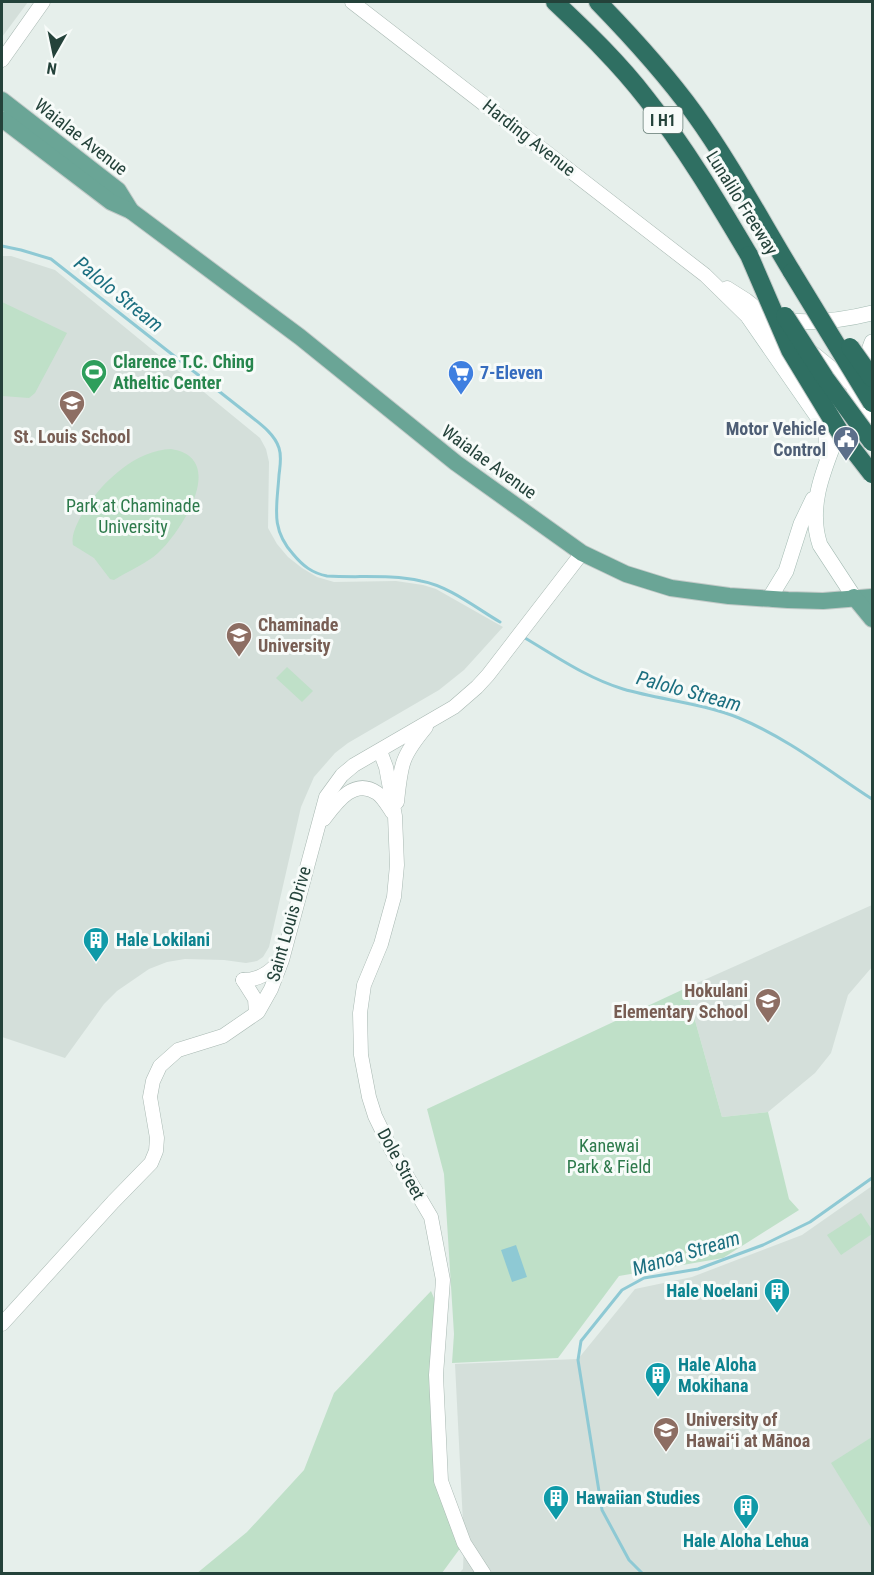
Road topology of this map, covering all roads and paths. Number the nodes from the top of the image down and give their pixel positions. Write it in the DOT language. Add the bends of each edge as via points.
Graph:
graph roads {
  1 [pos="43,2"];
  2 [pos="352,2"];
  3 [pos="555,2"];
  4 [pos="598,2"];
  5 [pos="2,60"];
  6 [pos="2,100"];
  7 [pos="4,124"];
  8 [pos="98,175"];
  9 [pos="131,211"];
  10 [pos="749,255"];
  11 [pos="792,272"];
  12 [pos="705,275"];
  13 [pos="873,313"];
  14 [pos="768,317"];
  15 [pos="749,318"];
  16 [pos="873,342"];
  17 [pos="873,378"];
  18 [pos="864,395"];
  19 [pos="873,417"];
  20 [pos="873,442"];
  21 [pos="826,465"];
  22 [pos="873,474"];
  23 [pos="818,488"];
  24 [pos="582,553"];
  25 [pos="854,597"];
  26 [pos="873,597"];
  27 [pos="769,599"];
  28 [pos="873,619"];
  29 [pos="431,720"];
  30 [pos="380,751"];
  31 [pos="395,816"];
  32 [pos="317,829"];
  33 [pos="282,960"];
  34 [pos="256,1013"];
  35 [pos="2,1324"];
  36 [pos="484,1574"];
  1 -- 5 [label="street"];
  2 -- 12 [label="street, Harding Avenue"];
  3 -- 10 [label="highway, Lunalilo Freeway / I H1" via="647,98"];
  4 -- 11 [label="highway, Lunalilo Freeway / I H1" via="694,113"];
  6 -- 8 [label="main road, Waialae Avenue"];
  7 -- 8 [label="street" via="22,126 74,165"];
  7 -- 9 [label="main road, Waialae Avenue" via="111,202"];
  8 -- 9 [label="main road, Waialae Avenue" via="121,193"];
  9 -- 24 [label="main road, Waialae Avenue" via="300,337 456,463"];
  10 -- 20 [label="highway, Lunalilo Freeway / I H1, bridge" via="825,378"];
  10 -- 22 [label="highway, bridge" via="790,350 841,434"];
  11 -- 17 [label="highway, bridge"];
  11 -- 18 [label="highway, Lunalilo Freeway / I H1, bridge"];
  12 -- 14 [label="street, Harding Avenue"];
  12 -- 15 [label="street, Harding Avenue"];
  13 -- 14 [label="main road" via="797,322"];
  14 -- 18 [label="street, Harding Avenue"];
  15 -- 18 [label="street, Harding Avenue"];
  15 -- 21 [label="main road" via="821,422 826,433"];
  16 -- 18 [label="main road"];
  18 -- 19 [label="main road, Harding Avenue"];
  18 -- 21 [label="main road"];
  21 -- 23 [label="main road"];
  23 -- 25 [label="main road" via="815,522 820,545"];
  23 -- 27 [label="main road" via="786,571"];
  24 -- 27 [label="main road, Waialae Avenue" via="665,587"];
  24 -- 29 [label="street, Saint Louis Drive" via="477,687"];
  25 -- 26 [label="main road, Waialae Avenue"];
  25 -- 27 [label="main road, Waialae Avenue" via="823,601"];
  25 -- 28 [label="main road"];
  29 -- 30 [label="street, Saint Louis Drive"];
  29 -- 31 [label="street" via="404,757"];
  30 -- 31 [label="street, Dole Street"];
  30 -- 32 [label="street, Saint Louis Drive" via="337,780 326,797"];
  31 -- 32 [label="street" via="380,795 359,788 343,795"];
  31 -- 36 [label="street, Dole Street" via="394,897 364,985 361,1055 375,1116 431,1217 443,1280 436,1375 441,1481 464,1543"];
  32 -- 33 [label="street, Saint Louis Drive"];
  33 -- 34 [label="street, Saint Louis Drive"];
  33 -- 34 [label="street" via="266,974 243,980 255,999"];
  34 -- 35 [label="street, Saint Louis Drive" via="223,1036 178,1050 160,1066 150,1089 157,1138 151,1163"];
}
